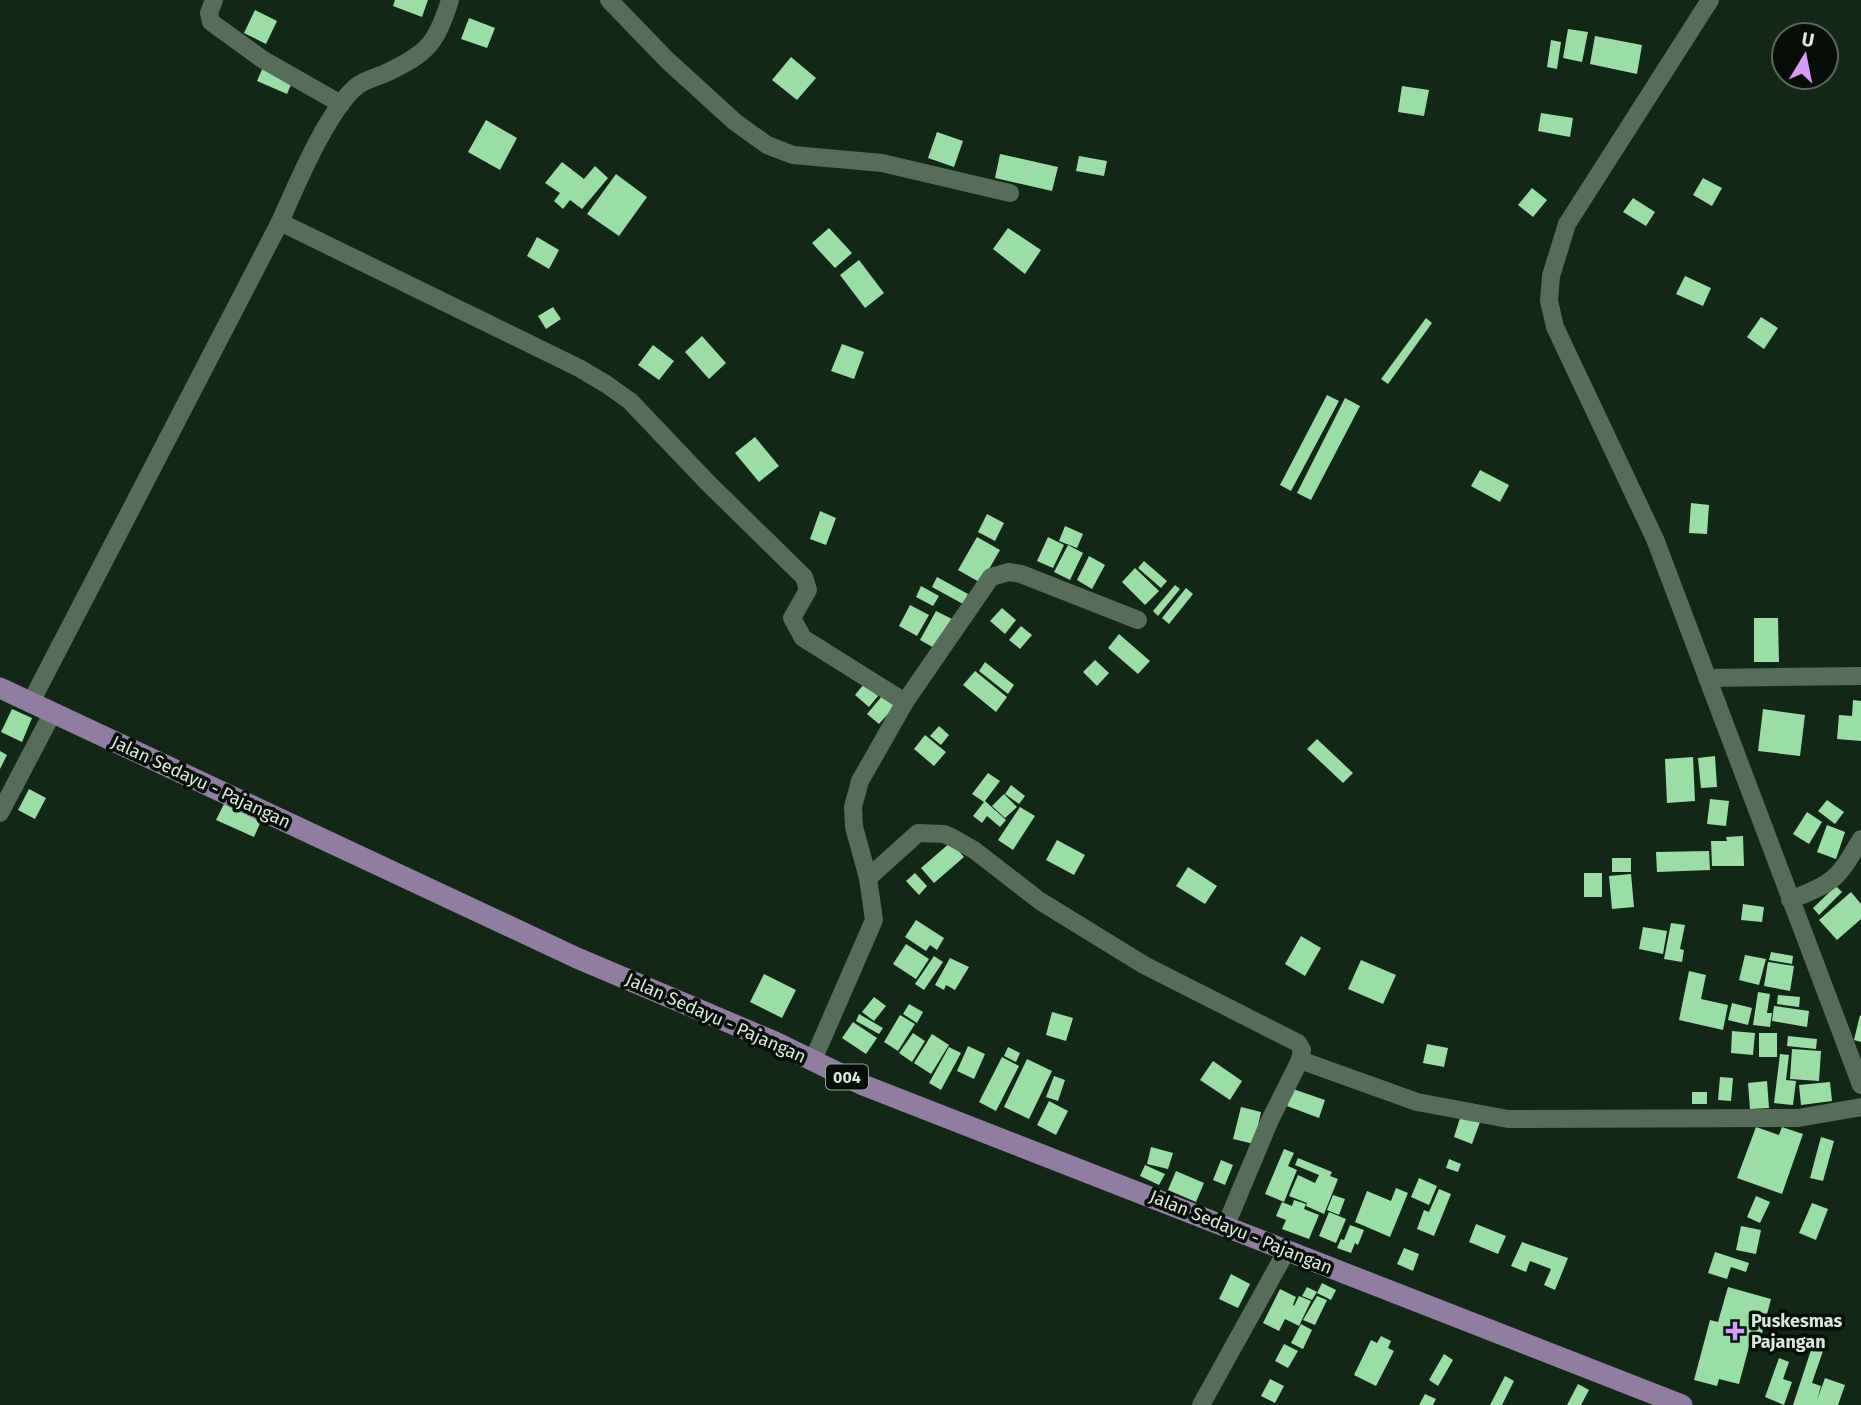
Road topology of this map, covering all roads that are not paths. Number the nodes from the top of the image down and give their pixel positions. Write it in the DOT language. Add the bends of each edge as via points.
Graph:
graph roads {
  1 [pos="214,0"];
  2 [pos="450,0"];
  3 [pos="609,0"];
  4 [pos="1710,0"];
  5 [pos="341,104"];
  6 [pos="1010,193"];
  7 [pos="280,222"];
  8 [pos="1138,620"];
  9 [pos="1861,677"];
  10 [pos="1707,678"];
  11 [pos="0,688"];
  12 [pos="31,702"];
  13 [pos="905,702"];
  14 [pos="53,712"];
  15 [pos="0,813"];
  16 [pos="1861,839"];
  17 [pos="868,877"];
  18 [pos="1790,900"];
  19 [pos="1300,1059"];
  20 [pos="813,1060"];
  21 [pos="1861,1085"];
  22 [pos="1861,1107"];
  23 [pos="1226,1225"];
  24 [pos="1287,1250"];
  25 [pos="1201,1405"];
  26 [pos="1682,1405"];
  1 -- 5 [label="street" via="211,22 262,59"];
  2 -- 5 [label="street" via="441,29 420,55 358,85"];
  3 -- 6 [label="street" via="667,60 767,145 793,155 882,163"];
  4 -- 10 [label="street" via="1567,224 1550,276 1549,301 1555,327 1655,539"];
  5 -- 7 [label="street"];
  7 -- 12 [label="street"];
  7 -- 13 [label="street" via="579,368 629,401 804,577 808,590 792,618 803,638"];
  8 -- 13 [label="street" via="1021,574 999,573 991,577"];
  9 -- 10 [label="street"];
  10 -- 18 [label="street"];
  11 -- 12 [label="main road, Jalan Sedayu - Pajangan / 004"];
  12 -- 14 [label="main road, Jalan Sedayu - Pajangan / 004"];
  13 -- 17 [label="street" via="860,781 853,807"];
  14 -- 15 [label="street"];
  14 -- 20 [label="main road, Jalan Sedayu - Pajangan / 004" via="552,946"];
  16 -- 18 [label="street" via="1833,880"];
  17 -- 19 [label="street" via="918,834 944,834 1144,965 1298,1043"];
  17 -- 20 [label="street" via="872,928"];
  18 -- 21 [label="street"];
  19 -- 22 [label="street" via="1417,1102 1508,1119 1798,1118"];
  19 -- 23 [label="street"];
  20 -- 23 [label="main road, Jalan Sedayu - Pajangan / 004" via="863,1085"];
  23 -- 24 [label="main road, Jalan Sedayu - Pajangan / 004"];
  24 -- 25 [label="street"];
  24 -- 26 [label="main road, Jalan Sedayu - Pajangan / 004"];
}
